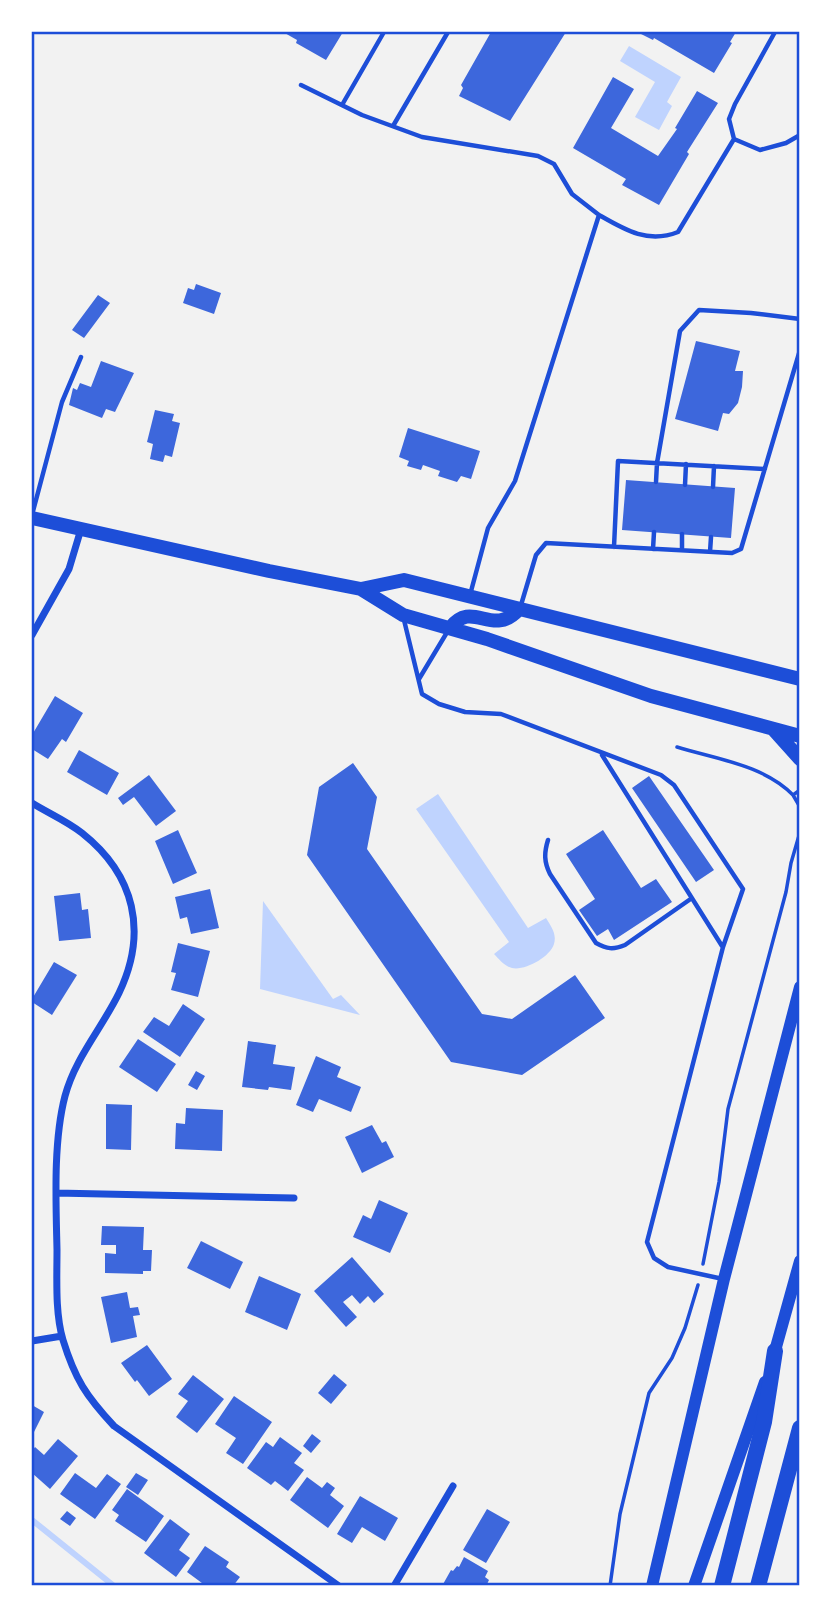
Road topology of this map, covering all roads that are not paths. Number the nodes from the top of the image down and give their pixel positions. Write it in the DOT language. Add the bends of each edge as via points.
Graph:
graph roads {
  1 [pos="384,32"];
  2 [pos="448,32"];
  3 [pos="775,32"];
  4 [pos="301,85"];
  5 [pos="342,105"];
  6 [pos="393,126"];
  7 [pos="800,135"];
  8 [pos="734,139"];
  9 [pos="599,215"];
  10 [pos="800,320"];
  11 [pos="800,350"];
  12 [pos="81,358"];
  13 [pos="657,463"];
  14 [pos="686,464"];
  15 [pos="714,466"];
  16 [pos="765,468"];
  17 [pos="656,482"];
  18 [pos="685,485"];
  19 [pos="713,487"];
  20 [pos="32,517"];
  21 [pos="81,529"];
  22 [pos="654,532"];
  23 [pos="682,534"];
  24 [pos="711,537"];
  25 [pos="614,547"];
  26 [pos="653,549"];
  27 [pos="682,550"];
  28 [pos="710,552"];
  29 [pos="360,589"];
  30 [pos="470,597"];
  31 [pos="519,609"];
  32 [pos="403,615"];
  33 [pos="450,628"];
  34 [pos="32,635"];
  35 [pos="799,679"];
  36 [pos="419,680"];
  37 [pos="773,729"];
  38 [pos="800,736"];
  39 [pos="602,754"];
  40 [pos="800,759"];
  41 [pos="32,803"];
  42 [pos="548,840"];
  43 [pos="692,898"];
  44 [pos="723,947"];
  45 [pos="800,986"];
  46 [pos="56,1193"];
  47 [pos="294,1198"];
  48 [pos="800,1261"];
  49 [pos="724,1279"];
  50 [pos="62,1336"];
  51 [pos="32,1340"];
  52 [pos="775,1351"];
  53 [pos="800,1428"];
  54 [pos="453,1486"];
  55 [pos="339,1586"];
  56 [pos="394,1586"];
  57 [pos="652,1586"];
  58 [pos="694,1586"];
  59 [pos="722,1586"];
  60 [pos="758,1586"];
  1 -- 5 [label="lane"];
  2 -- 6 [label="lane"];
  3 -- 8 [label="lane" via="729,118"];
  4 -- 5 [label="lane"];
  5 -- 6 [label="lane"];
  6 -- 9 [label="lane" via="422,137 538,156 554,164 572,194"];
  7 -- 8 [label="lane" via="760,150"];
  8 -- 9 [label="lane" via="678,232 664,237 632,234"];
  9 -- 30 [label="lane" via="515,481 488,528"];
  10 -- 13 [label="lane" via="699,310 680,331"];
  11 -- 16 [label="lane"];
  12 -- 20 [label="lane" via="62,402"];
  13 -- 14 [label="lane"];
  13 -- 17 [label="lane"];
  13 -- 25 [label="lane" via="618,461"];
  14 -- 15 [label="lane"];
  14 -- 18 [label="lane"];
  15 -- 16 [label="lane"];
  15 -- 19 [label="lane"];
  16 -- 28 [label="lane" via="744,544 737,552"];
  20 -- 21 [label="main road"];
  21 -- 29 [label="main road"];
  21 -- 34 [label="street" via="69,569"];
  22 -- 26 [label="lane"];
  23 -- 27 [label="lane"];
  24 -- 28 [label="lane"];
  25 -- 26 [label="lane"];
  25 -- 31 [label="lane" via="546,543 536,555"];
  26 -- 27 [label="lane"];
  27 -- 28 [label="lane"];
  29 -- 30 [label="main road" via="404,580"];
  29 -- 32 [label="main road"];
  30 -- 31 [label="main road"];
  31 -- 33 [label="main road" via="509,620 498,622 467,615"];
  31 -- 35 [label="main road"];
  32 -- 33 [label="main road"];
  32 -- 36 [label="lane"];
  33 -- 36 [label="lane"];
  33 -- 37 [label="main road" via="652,696"];
  36 -- 39 [label="lane" via="422,694 439,704 465,712 501,713"];
  37 -- 38 [label="main road"];
  37 -- 40 [label="main road"];
  39 -- 43 [label="lane"];
  39 -- 44 [label="lane" via="661,775 674,785 743,889"];
  41 -- 46 [label="street" via="104,851 121,875 131,902 135,936 119,993 80,1059 65,1096"];
  42 -- 43 [label="lane" via="545,865 603,947 625,946"];
  43 -- 44 [label="lane"];
  44 -- 49 [label="lane" via="647,1242 654,1258 668,1267"];
  45 -- 49 [label="main road"];
  46 -- 47 [label="street"];
  46 -- 50 [label="street"];
  48 -- 52 [label="main road"];
  49 -- 57 [label="main road"];
  50 -- 51 [label="street"];
  50 -- 55 [label="street" via="89,1399 114,1426"];
  52 -- 58 [label="main road"];
  52 -- 59 [label="highway" via="764,1422"];
  53 -- 60 [label="highway"];
  54 -- 56 [label="street"];
}
